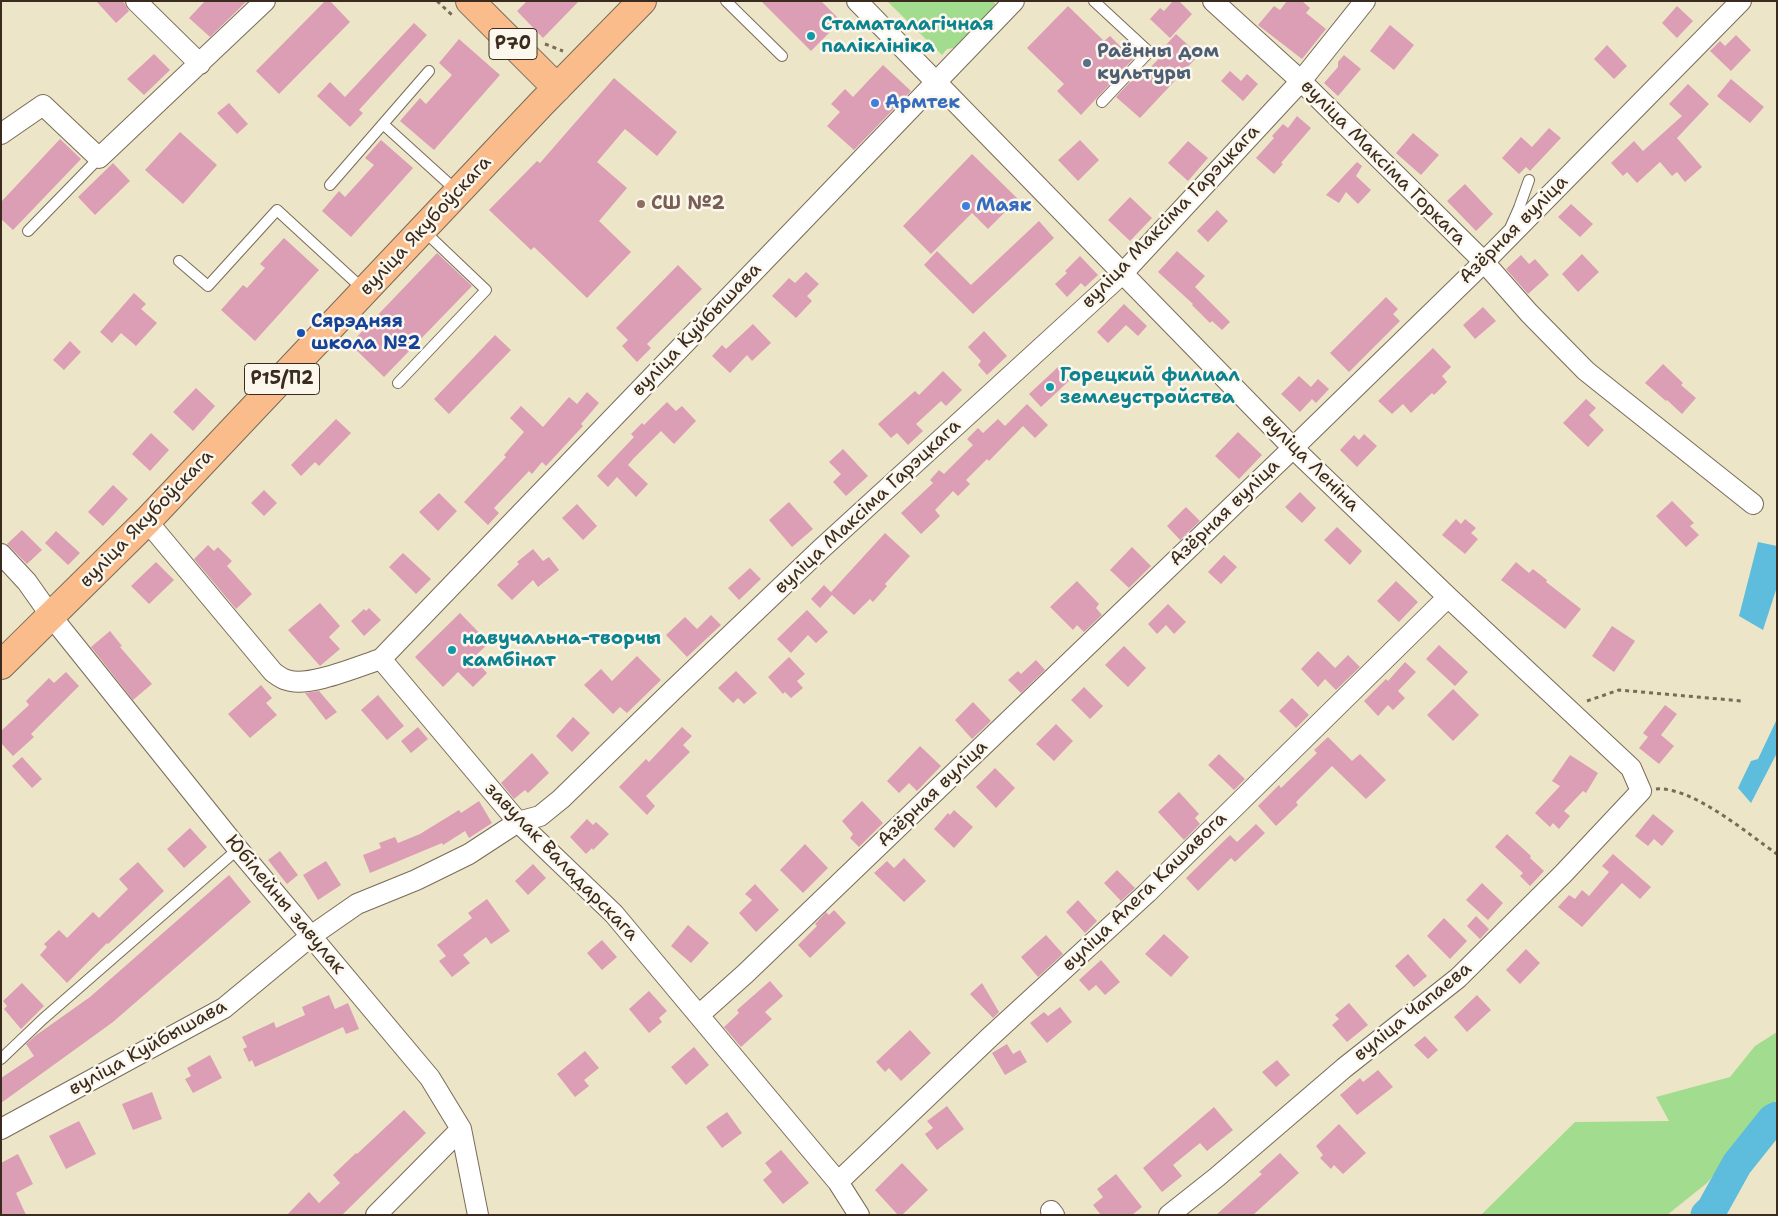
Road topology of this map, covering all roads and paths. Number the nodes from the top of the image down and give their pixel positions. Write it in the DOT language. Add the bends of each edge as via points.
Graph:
graph roads {
  1 [pos="136,1"];
  2 [pos="265,1"];
  3 [pos="470,1"];
  4 [pos="642,1"];
  5 [pos="726,1"];
  6 [pos="857,1"];
  7 [pos="1014,1"];
  8 [pos="1094,1"];
  9 [pos="1212,1"];
  10 [pos="1365,1"];
  11 [pos="1741,1"];
  12 [pos="782,56"];
  13 [pos="200,64"];
  14 [pos="429,71"];
  15 [pos="936,82"];
  16 [pos="1301,82"];
  17 [pos="557,88"];
  18 [pos="1102,102"];
  19 [pos="383,124"];
  20 [pos="1,134"];
  21 [pos="99,158"];
  22 [pos="1529,180"];
  23 [pos="330,185"];
  24 [pos="458,192"];
  25 [pos="422,230"];
  26 [pos="28,231"];
  27 [pos="1498,246"];
  28 [pos="180,261"];
  29 [pos="1484,262"];
  30 [pos="1123,273"];
  31 [pos="365,290"];
  32 [pos="398,383"];
  33 [pos="1293,448"];
  34 [pos="1753,504"];
  35 [pos="147,521"];
  36 [pos="1,554"];
  37 [pos="1448,597"];
  38 [pos="51,616"];
  39 [pos="381,659"];
  40 [pos="1,664"];
  41 [pos="1742,701"];
  42 [pos="1568,709"];
  43 [pos="1641,791"];
  44 [pos="518,822"];
  45 [pos="238,848"];
  46 [pos="1777,854"];
  47 [pos="311,936"];
  48 [pos="699,1015"];
  49 [pos="1,1059"];
  50 [pos="1,1129"];
  51 [pos="461,1129"];
  52 [pos="838,1182"];
  53 [pos="376,1215"];
  54 [pos="478,1215"];
  55 [pos="859,1215"];
  56 [pos="1169,1215"];
  1 -- 13 [label="street"];
  2 -- 13 [label="street"];
  3 -- 17 [label="main road, Р70"];
  4 -- 17 [label="main road, вуліца Якубоўскага"];
  5 -- 12 [label="lane"];
  6 -- 15 [label="street, вуліца Леніна"];
  7 -- 15 [label="street, вуліца Куйбышава"];
  8 -- 18 [label="lane" via="1149,52"];
  9 -- 16 [label="street, вуліца Максіма Горкага"];
  10 -- 16 [label="street, вуліца Максіма Гарэцкага"];
  11 -- 27 [label="street, Азёрная вуліца"];
  13 -- 21 [label="street"];
  14 -- 19 [label="lane"];
  15 -- 30 [label="street, вуліца Леніна"];
  15 -- 39 [label="street, вуліца Куйбышава"];
  16 -- 29 [label="street, вуліца Максіма Горкага"];
  16 -- 30 [label="street, вуліца Максіма Гарэцкага"];
  17 -- 24 [label="main road, вуліца Якубоўскага / Р15/П2"];
  19 -- 23 [label="lane"];
  19 -- 24 [label="lane"];
  20 -- 21 [label="street" via="44,105"];
  21 -- 26 [label="lane"];
  22 -- 27 [label="lane" via="1519,208"];
  24 -- 25 [label="main road, вуліца Якубоўскага / Р15/П2"];
  25 -- 31 [label="main road, вуліца Якубоўскага / Р15/П2"];
  25 -- 32 [label="lane" via="486,290"];
  27 -- 29 [label="street, Азёрная вуліца"];
  28 -- 31 [label="lane" via="208,286 277,210"];
  29 -- 33 [label="street, Азёрная вуліца"];
  29 -- 34 [label="street, вуліца Максіма Горкага" via="1528,313 1586,371"];
  30 -- 33 [label="street, вуліца Леніна"];
  30 -- 44 [label="street, вуліца Максіма Гарэцкага" via="821,549 561,799 540,816"];
  31 -- 35 [label="main road, вуліца Якубоўскага / Р15/П2"];
  33 -- 37 [label="street, вуліца Леніна"];
  33 -- 48 [label="street, Азёрная вуліца"];
  35 -- 38 [label="main road, вуліца Якубоўскага / Р15/П2"];
  35 -- 39 [label="street" via="273,672 288,681 306,682"];
  36 -- 38 [label="street, Юбілейны завулак" via="28,582"];
  37 -- 42 [label="street, вуліца Леніна"];
  37 -- 52 [label="street, вуліца Алега Кашавога" via="1146,893"];
  38 -- 40 [label="main road, вуліца Якубоўскага / Р15/П2"];
  38 -- 45 [label="street, Юбілейны завулак"];
  39 -- 44 [label="street, завулак Валадарскага"];
  41 -- 42 [label="path" via="1619,690"];
  42 -- 43 [label="street, вуліца Леніна" via="1631,768"];
  43 -- 46 [label="path" via="1667,788 1690,797 1720,813"];
  43 -- 56 [label="street, вуліца Чапаева" via="1458,978 1344,1068"];
  44 -- 47 [label="street, вуліца Максіма Гарэцкага" via="469,854 356,904"];
  44 -- 48 [label="street, завулак Валадарскага" via="614,914"];
  45 -- 47 [label="street, Юбілейны завулак"];
  45 -- 49 [label="lane" via="42,1019"];
  47 -- 50 [label="street, вуліца Куйбышава" via="224,1008"];
  47 -- 51 [label="street, Юбілейны завулак" via="430,1078"];
  48 -- 52 [label="street, завулак Валадарскага"];
  51 -- 53 [label="street"];
  51 -- 54 [label="street, Юбілейны завулак"];
  52 -- 55 [label="street, завулак Валадарскага"];
}
